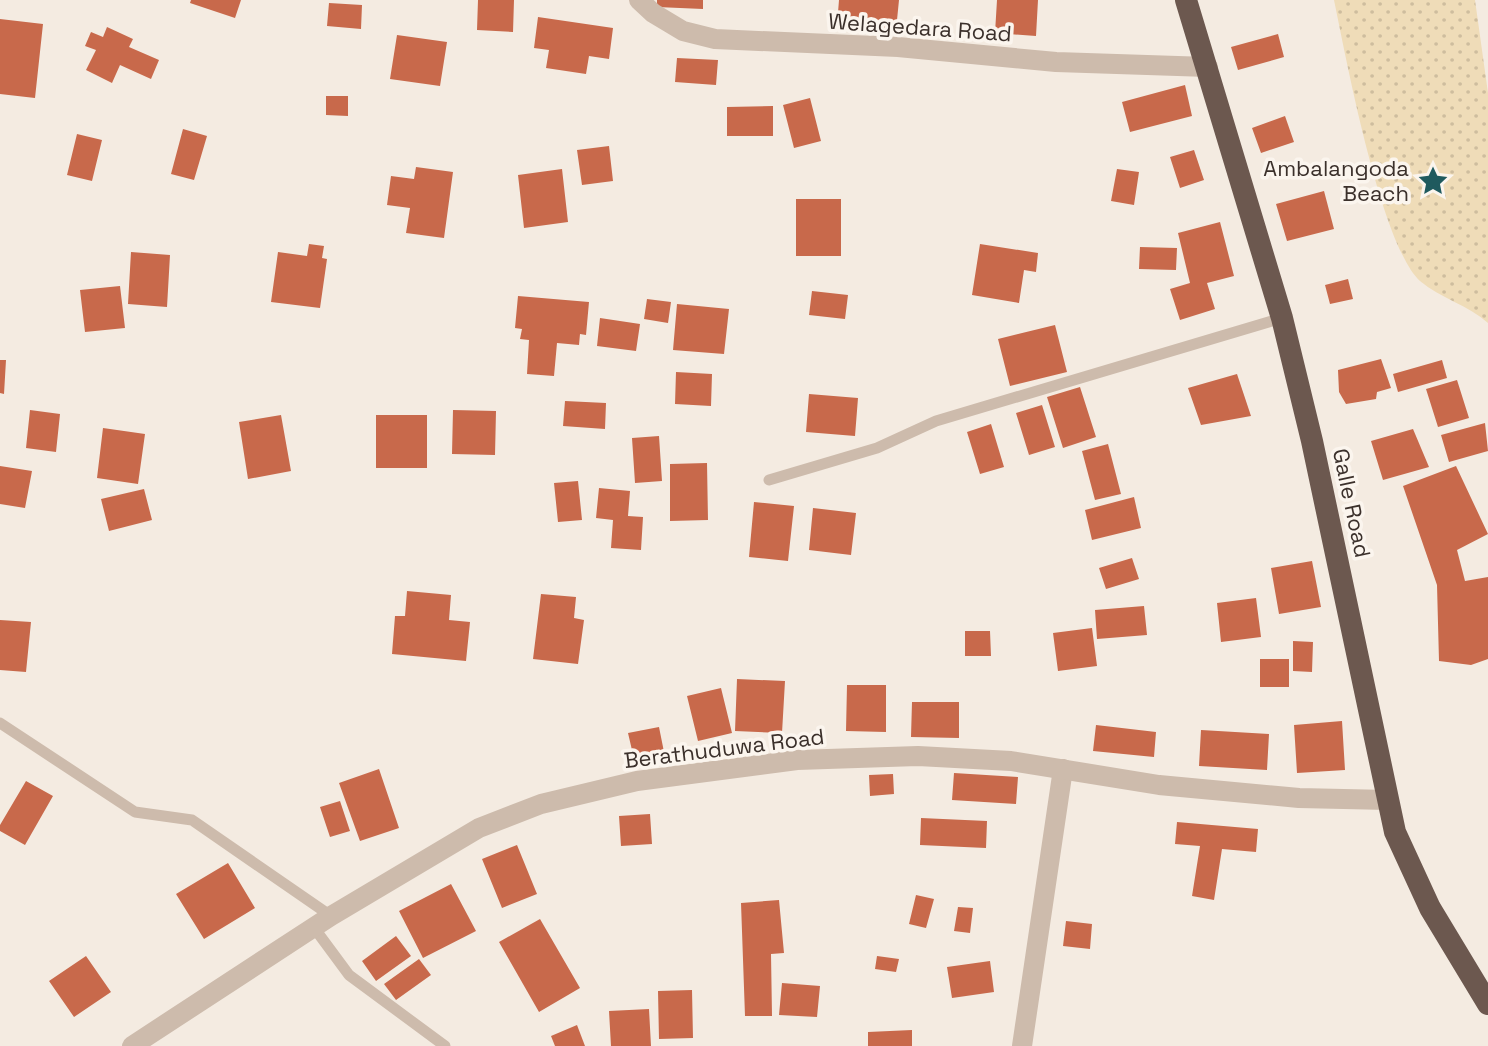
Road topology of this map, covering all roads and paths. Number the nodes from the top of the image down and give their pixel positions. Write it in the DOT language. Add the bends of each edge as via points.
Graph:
graph roads {
  1 [pos="639,0"];
  2 [pos="1186,0"];
  3 [pos="1208,67"];
  4 [pos="1282,318"];
  5 [pos="769,480"];
  6 [pos="0,723"];
  7 [pos="1063,769"];
  8 [pos="1388,800"];
  9 [pos="323,923"];
  10 [pos="1488,1004"];
  11 [pos="132,1046"];
  12 [pos="445,1046"];
  13 [pos="1022,1046"];
  1 -- 3 [label="street, Welagedara Road" via="683,31 715,39"];
  2 -- 3 [label="highway, Galle Road"];
  3 -- 4 [label="highway, Galle Road"];
  4 -- 5 [label="lane" via="936,421 877,448"];
  4 -- 8 [label="highway, Galle Road"];
  6 -- 9 [label="lane" via="135,812 192,820"];
  7 -- 8 [label="street, Berathuduwa Road" via="1159,785"];
  7 -- 9 [label="street, Berathuduwa Road" via="918,756 797,760 637,781 541,804 479,828"];
  7 -- 13 [label="street"];
  8 -- 10 [label="highway, Galle Road" via="1407,863"];
  9 -- 11 [label="street, Berathuduwa Road"];
  9 -- 12 [label="lane" via="349,975"];
}
